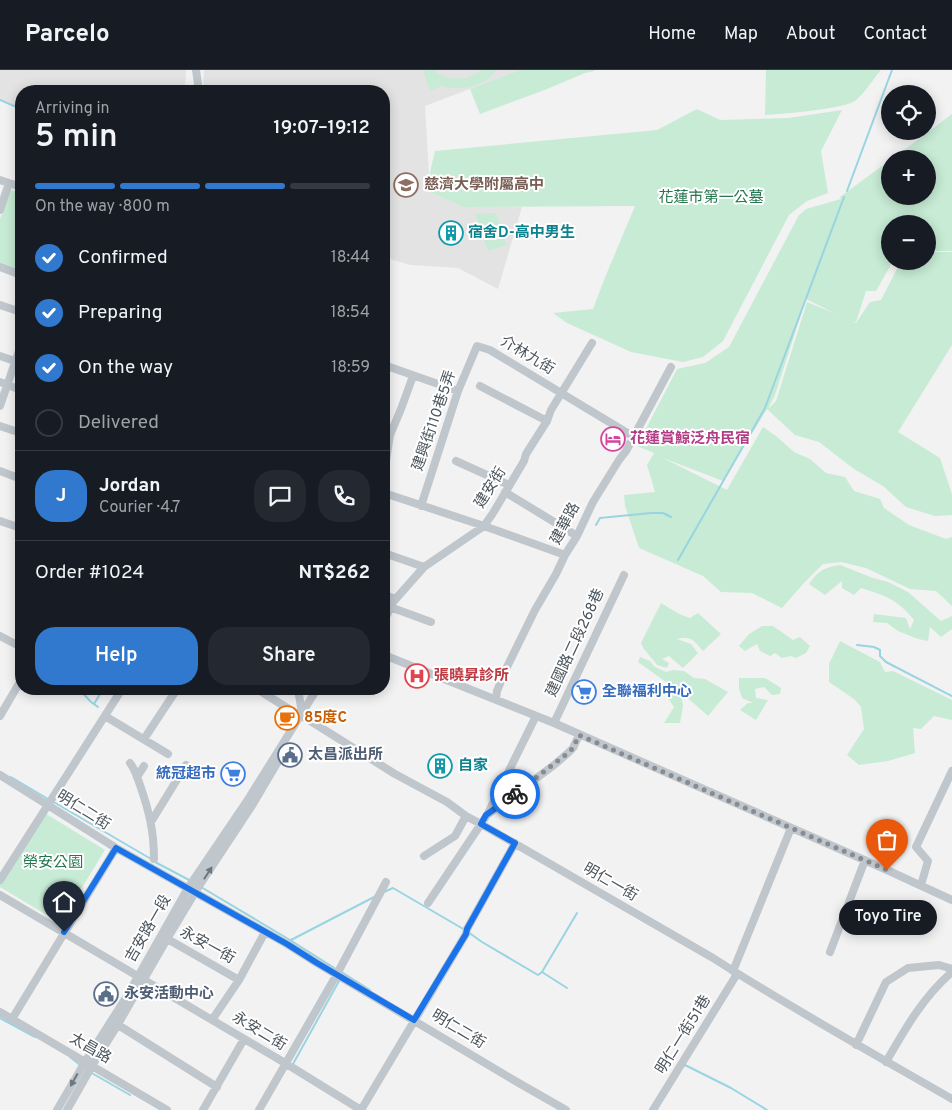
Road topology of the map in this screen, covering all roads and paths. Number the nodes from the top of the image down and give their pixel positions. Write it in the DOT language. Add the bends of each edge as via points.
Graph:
graph roads {
  1 [pos="196,70"];
  2 [pos="198,85"];
  3 [pos="0,180"];
  4 [pos="9,183"];
  5 [pos="15,185"];
  6 [pos="0,210"];
  7 [pos="0,267"];
  8 [pos="15,273"];
  9 [pos="0,305"];
  10 [pos="15,310"];
  11 [pos="592,343"];
  12 [pos="477,346"];
  13 [pos="0,356"];
  14 [pos="15,361"];
  15 [pos="390,367"];
  16 [pos="671,367"];
  17 [pos="15,368"];
  18 [pos="413,376"];
  19 [pos="4,384"];
  20 [pos="480,386"];
  21 [pos="458,391"];
  22 [pos="562,393"];
  23 [pos="0,406"];
  24 [pos="547,421"];
  25 [pos="0,426"];
  26 [pos="15,431"];
  27 [pos="390,435"];
  28 [pos="634,437"];
  29 [pos="456,461"];
  30 [pos="0,471"];
  31 [pos="15,477"];
  32 [pos="507,489"];
  33 [pos="390,495"];
  34 [pos="421,506"];
  35 [pos="0,521"];
  36 [pos="15,526"];
  37 [pos="484,526"];
  38 [pos="577,536"];
  39 [pos="565,555"];
  40 [pos="390,556"];
  41 [pos="424,567"];
  42 [pos="624,575"];
  43 [pos="390,597"];
  44 [pos="396,599"];
  45 [pos="390,607"];
  46 [pos="431,622"];
  47 [pos="0,636"];
  48 [pos="15,644"];
  49 [pos="390,657"];
  50 [pos="15,690"];
  51 [pos="118,695"];
  52 [pos="173,695"];
  53 [pos="267,695"];
  54 [pos="299,695"];
  55 [pos="314,695"];
  56 [pos="317,695"];
  57 [pos="496,700"];
  58 [pos="302,715"];
  59 [pos="0,716"];
  60 [pos="105,716"];
  61 [pos="536,716"];
  62 [pos="554,724"];
  63 [pos="579,735"];
  64 [pos="144,739"];
  65 [pos="168,754"];
  66 [pos="130,763"];
  67 [pos="186,765"];
  68 [pos="144,766"];
  69 [pos="952,771"];
  70 [pos="0,775"];
  71 [pos="137,777"];
  72 [pos="48,805"];
  73 [pos="486,815"];
  74 [pos="466,816"];
  75 [pos="151,822"];
  76 [pos="481,824"];
  77 [pos="791,828"];
  78 [pos="515,843"];
  79 [pos="116,848"];
  80 [pos="424,856"];
  81 [pos="154,859"];
  82 [pos="865,860"];
  83 [pos="0,880"];
  84 [pos="386,882"];
  85 [pos="921,885"];
  86 [pos="188,888"];
  87 [pos="196,892"];
  88 [pos="0,895"];
  89 [pos="952,900"];
  90 [pos="428,903"];
  91 [pos="64,932"];
  92 [pos="265,932"];
  93 [pos="164,937"];
  94 [pos="830,952"];
  95 [pos="952,971"];
  96 [pos="735,973"];
  97 [pos="337,974"];
  98 [pos="141,978"];
  99 [pos="239,980"];
  100 [pos="0,1012"];
  101 [pos="12,1019"];
  102 [pos="212,1020"];
  103 [pos="414,1020"];
  104 [pos="114,1023"];
  105 [pos="244,1039"];
  106 [pos="856,1045"];
  107 [pos="886,1062"];
  108 [pos="285,1063"];
  109 [pos="88,1064"];
  110 [pos="217,1087"];
  111 [pos="952,1099"];
  112 [pos="58,1110"];
  113 [pos="68,1110"];
  114 [pos="167,1110"];
  115 [pos="203,1110"];
  116 [pos="259,1110"];
  117 [pos="361,1110"];
  118 [pos="566,1110"];
  119 [pos="653,1110"];
  1 -- 2 [label="street"];
  3 -- 4 [label="street"];
  4 -- 5 [label="street"];
  4 -- 6 [label="street"];
  7 -- 8 [label="street"];
  9 -- 10 [label="street"];
  11 -- 22 [label="street, 建安街"];
  12 -- 21 [label="street, 建興街110巷5弄"];
  12 -- 22 [label="street, 介林九街" via="490,350"];
  13 -- 14 [label="street"];
  15 -- 18 [label="street"];
  16 -- 28 [label="street, 建華路"];
  17 -- 19 [label="street"];
  18 -- 21 [label="street"];
  18 -- 27 [label="street"];
  19 -- 23 [label="street"];
  20 -- 24 [label="street"];
  21 -- 34 [label="street, 建興街110巷5弄"];
  22 -- 24 [label="street, 建安街"];
  22 -- 28 [label="street, 介林九街"];
  24 -- 32 [label="street, 建安街"];
  25 -- 26 [label="street"];
  28 -- 38 [label="street, 建華路" via="593,502"];
  29 -- 32 [label="street"];
  30 -- 31 [label="street"];
  32 -- 37 [label="street, 建安街"];
  32 -- 38 [label="street"];
  33 -- 34 [label="street"];
  34 -- 37 [label="street"];
  35 -- 36 [label="street"];
  37 -- 39 [label="street"];
  37 -- 41 [label="street, 建安街"];
  38 -- 39 [label="street, 建華路"];
  39 -- 57 [label="street, 建華路" via="506,669"];
  40 -- 41 [label="street"];
  41 -- 44 [label="street, 建安街"];
  42 -- 62 [label="street, 建國路二段268巷"];
  43 -- 44 [label="street"];
  44 -- 45 [label="street, 建安街"];
  45 -- 46 [label="street"];
  47 -- 48 [label="street"];
  49 -- 57 [label="street"];
  50 -- 59 [label="street"];
  51 -- 60 [label="street"];
  52 -- 64 [label="street"];
  53 -- 58 [label="street, 明仁一街"];
  54 -- 58 [label="street"];
  55 -- 58 [label="street, 吉安路一段"];
  56 -- 58 [label="street, 吉安路一段"];
  57 -- 61 [label="street"];
  58 -- 74 [label="street, 明仁一街"];
  58 -- 86 [label="street, 吉安路一段"];
  87 -- 58 [label="street, 吉安路一段, one-way" via="253,804"];
  60 -- 64 [label="street"];
  60 -- 72 [label="street"];
  61 -- 62 [label="street"];
  61 -- 73 [label="street"];
  62 -- 63 [label="street"];
  63 -- 73 [label="street" via="568,753"];
  63 -- 77 [label="street"];
  64 -- 65 [label="street"];
  66 -- 71 [label="street"];
  67 -- 75 [label="street"];
  68 -- 71 [label="street"];
  69 -- 85 [label="street" via="916,848 928,861"];
  70 -- 72 [label="street, 明仁二街"];
  71 -- 75 [label="street"];
  72 -- 79 [label="street, 明仁二街"];
  72 -- 83 [label="street"];
  73 -- 76 [label="street"];
  74 -- 76 [label="street, 明仁一街"];
  74 -- 80 [label="street" via="455,836"];
  75 -- 81 [label="street"];
  76 -- 78 [label="street, 明仁一街"];
  76 -- 90 [label="street"];
  77 -- 82 [label="street"];
  77 -- 96 [label="street, 明仁一街51巷"];
  78 -- 96 [label="street, 明仁一街"];
  78 -- 103 [label="street" via="466,934"];
  79 -- 86 [label="street, 明仁二街"];
  79 -- 91 [label="street"];
  82 -- 85 [label="street"];
  82 -- 94 [label="street"];
  84 -- 97 [label="street"];
  85 -- 89 [label="street"];
  86 -- 87 [label="street, 明仁二街"];
  86 -- 93 [label="street, 吉安路一段"];
  87 -- 92 [label="street, 明仁二街"];
  87 -- 93 [label="street, 吉安路一段"];
  88 -- 91 [label="street, 永安二街"];
  91 -- 98 [label="street, 永安二街"];
  91 -- 101 [label="street"];
  92 -- 97 [label="street, 明仁二街"];
  92 -- 99 [label="street"];
  93 -- 98 [label="street, 吉安路一段"];
  93 -- 99 [label="street, 永安一街"];
  95 -- 106 [label="street" via="939,965 908,968 886,982"];
  95 -- 107 [label="street" via="911,1019"];
  96 -- 106 [label="street, 明仁一街"];
  96 -- 119 [label="street, 明仁一街51巷"];
  97 -- 103 [label="street, 明仁二街"];
  97 -- 108 [label="street"];
  98 -- 102 [label="street, 永安二街"];
  98 -- 104 [label="street, 吉安路一段"];
  99 -- 102 [label="street"];
  100 -- 101 [label="street, 太昌路"];
  101 -- 109 [label="street, 太昌路"];
  102 -- 105 [label="street, 永安二街"];
  103 -- 117 [label="street"];
  103 -- 118 [label="street, 明仁二街"];
  104 -- 109 [label="street, 吉安路一段"];
  104 -- 110 [label="street"];
  105 -- 108 [label="street, 永安二街"];
  105 -- 110 [label="street"];
  106 -- 107 [label="street, 明仁一街"];
  107 -- 111 [label="street, 明仁一街"];
  108 -- 116 [label="street"];
  108 -- 117 [label="street, 永安二街"];
  109 -- 112 [label="street, 吉安路一段, one-way"];
  109 -- 113 [label="street, 吉安路一段"];
  109 -- 114 [label="street, 太昌路"];
  110 -- 115 [label="street"];
}
